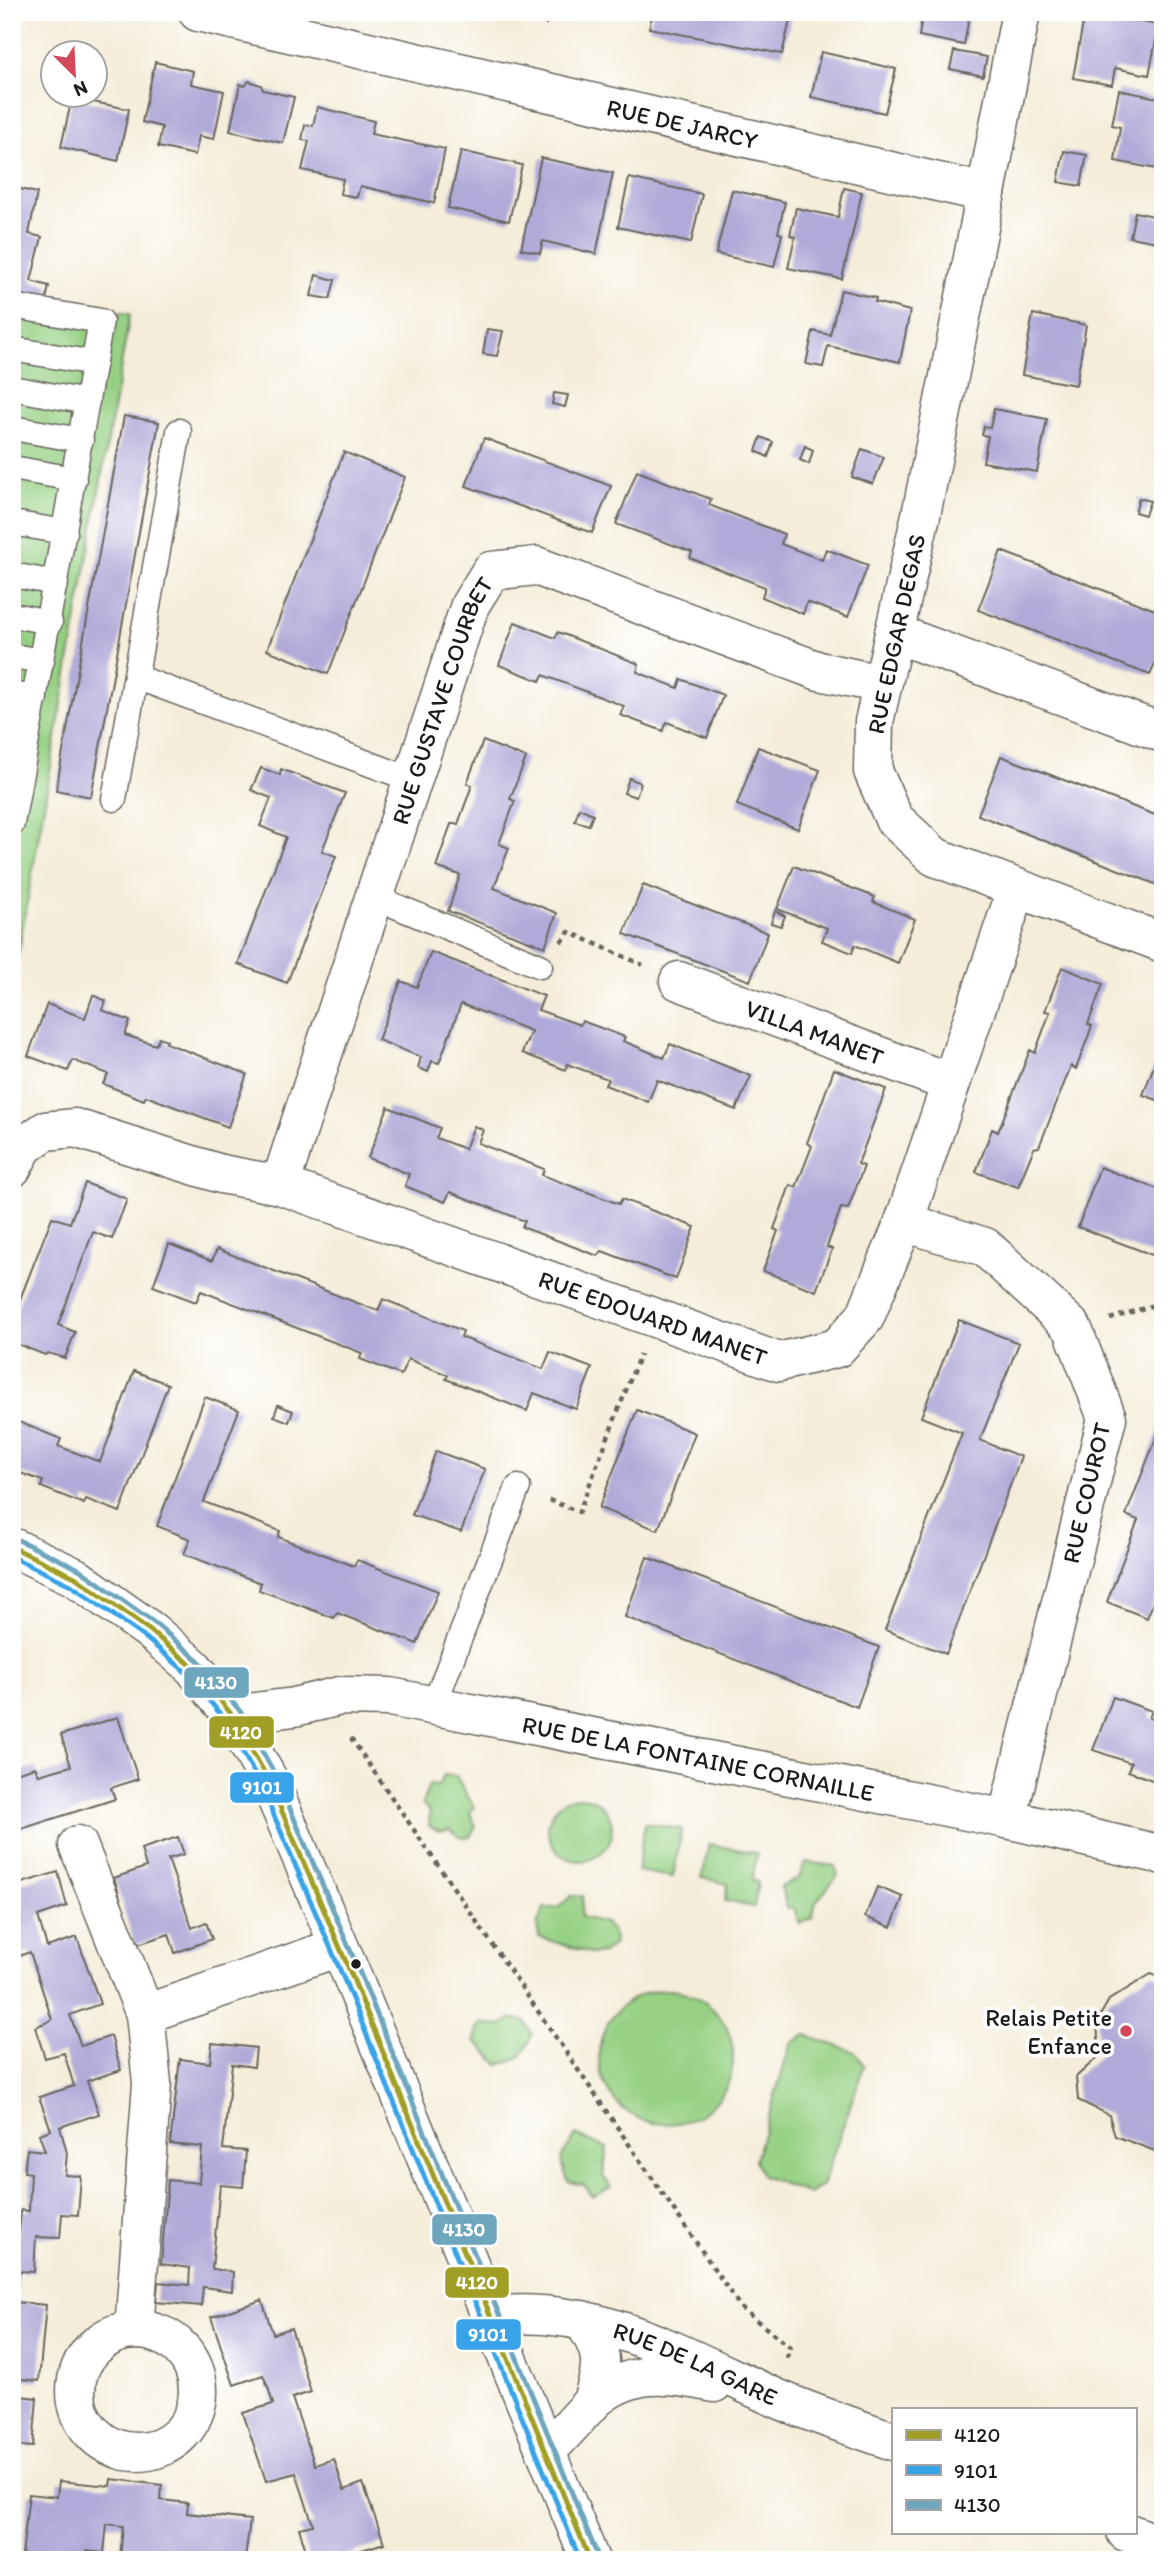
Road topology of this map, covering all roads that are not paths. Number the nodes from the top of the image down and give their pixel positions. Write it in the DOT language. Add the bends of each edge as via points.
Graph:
graph roads {
  1 [pos="198,12"];
  2 [pos="1021,12"];
  3 [pos="985,193"];
  4 [pos="12,306"];
  5 [pos="12,349"];
  6 [pos="94,363"];
  7 [pos="12,388"];
  8 [pos="87,401"];
  9 [pos="12,428"];
  10 [pos="179,431"];
  11 [pos="81,440"];
  12 [pos="12,468"];
  13 [pos="74,479"];
  14 [pos="12,523"];
  15 [pos="65,532"];
  16 [pos="12,575"];
  17 [pos="56,583"];
  18 [pos="12,615"];
  19 [pos="50,622"];
  20 [pos="894,632"];
  21 [pos="12,656"];
  22 [pos="42,661"];
  23 [pos="136,677"];
  24 [pos="883,684"];
  25 [pos="24,696"];
  26 [pos="1163,733"];
  27 [pos="20,738"];
  28 [pos="16,779"];
  29 [pos="413,780"];
  30 [pos="114,799"];
  31 [pos="12,824"];
  32 [pos="1017,888"];
  33 [pos="374,897"];
  34 [pos="1163,943"];
  35 [pos="540,966"];
  36 [pos="679,981"];
  37 [pos="951,1083"];
  38 [pos="12,1168"];
  39 [pos="280,1185"];
  40 [pos="904,1222"];
  41 [pos="518,1487"];
  42 [pos="12,1548"];
  43 [pos="435,1705"];
  44 [pos="232,1715"];
  45 [pos="1007,1819"];
  46 [pos="78,1845"];
  47 [pos="1163,1855"];
  48 [pos="339,1947"];
  49 [pos="145,2014"];
  50 [pos="492,2316"];
  51 [pos="582,2320"];
  52 [pos="134,2330"];
  53 [pos="776,2398"];
  54 [pos="591,2404"];
  55 [pos="892,2441"];
  56 [pos="546,2451"];
  57 [pos="1131,2534"];
  58 [pos="1163,2546"];
  59 [pos="590,2560"];
  1 -- 3 [label="street, RUE DE JARCY"];
  2 -- 3 [label="street"];
  3 -- 20 [label="street, RUE EDGAR DEGAS"];
  4 -- 6 [label="lane" via="101,321"];
  5 -- 6 [label="lane"];
  6 -- 8 [label="lane"];
  7 -- 8 [label="lane"];
  8 -- 11 [label="lane"];
  9 -- 11 [label="lane"];
  10 -- 23 [label="lane"];
  11 -- 13 [label="lane"];
  12 -- 13 [label="lane"];
  13 -- 15 [label="lane"];
  14 -- 15 [label="lane"];
  15 -- 17 [label="lane"];
  16 -- 17 [label="lane"];
  17 -- 19 [label="lane"];
  18 -- 19 [label="lane"];
  19 -- 22 [label="lane"];
  20 -- 24 [label="street, RUE EDGAR DEGAS"];
  20 -- 26 [label="street"];
  21 -- 22 [label="lane"];
  22 -- 25 [label="lane"];
  23 -- 29 [label="lane"];
  23 -- 30 [label="lane"];
  24 -- 29 [label="street, RUE GUSTAVE COURBET" via="819,671 537,566 492,571 470,605"];
  24 -- 32 [label="street, RUE EDGAR DEGAS" via="874,722 873,771 894,819 935,857"];
  25 -- 27 [label="lane"];
  27 -- 28 [label="lane"];
  28 -- 31 [label="lane"];
  29 -- 33 [label="street, RUE GUSTAVE COURBET"];
  32 -- 34 [label="street, RUE EDGAR DEGAS"];
  32 -- 37 [label="street, RUE EDOUARD MANET"];
  33 -- 35 [label="lane"];
  33 -- 39 [label="street, RUE GUSTAVE COURBET"];
  36 -- 37 [label="street, VILLA MANET"];
  37 -- 40 [label="street, RUE EDOUARD MANET"];
  38 -- 39 [label="street, RUE EDOUARD MANET" via="24,1146 45,1131 75,1128 221,1174"];
  39 -- 40 [label="street, RUE EDOUARD MANET" via="779,1362 836,1348 865,1317"];
  40 -- 45 [label="street, RUE COUROT" via="985,1247 1074,1331 1107,1418"];
  41 -- 43 [label="lane"];
  42 -- 44 [label="street" via="75,1577 151,1631 194,1667"];
  43 -- 44 [label="street, RUE DE LA FONTAINE CORNAILLE" via="390,1697 340,1696"];
  43 -- 45 [label="street, RUE DE LA FONTAINE CORNAILLE"];
  44 -- 48 [label="street" via="269,1781"];
  45 -- 47 [label="street, RUE DE LA FONTAINE CORNAILLE"];
  46 -- 49 [label="street"];
  48 -- 49 [label="street"];
  48 -- 50 [label="street"];
  49 -- 52 [label="street" via="152,2083"];
  50 -- 51 [label="street, RUE DE LA GARE"];
  50 -- 56 [label="street"];
  51 -- 53 [label="street, RUE DE LA GARE" via="630,2332"];
  51 -- 54 [label="street" via="597,2340 601,2372"];
  53 -- 54 [label="street" via="667,2374 635,2377 613,2386"];
  53 -- 55 [label="street, RUE DE LA GARE"];
  54 -- 56 [label="street"];
  56 -- 59 [label="street"];
  57 -- 58 [label="street"];
}
